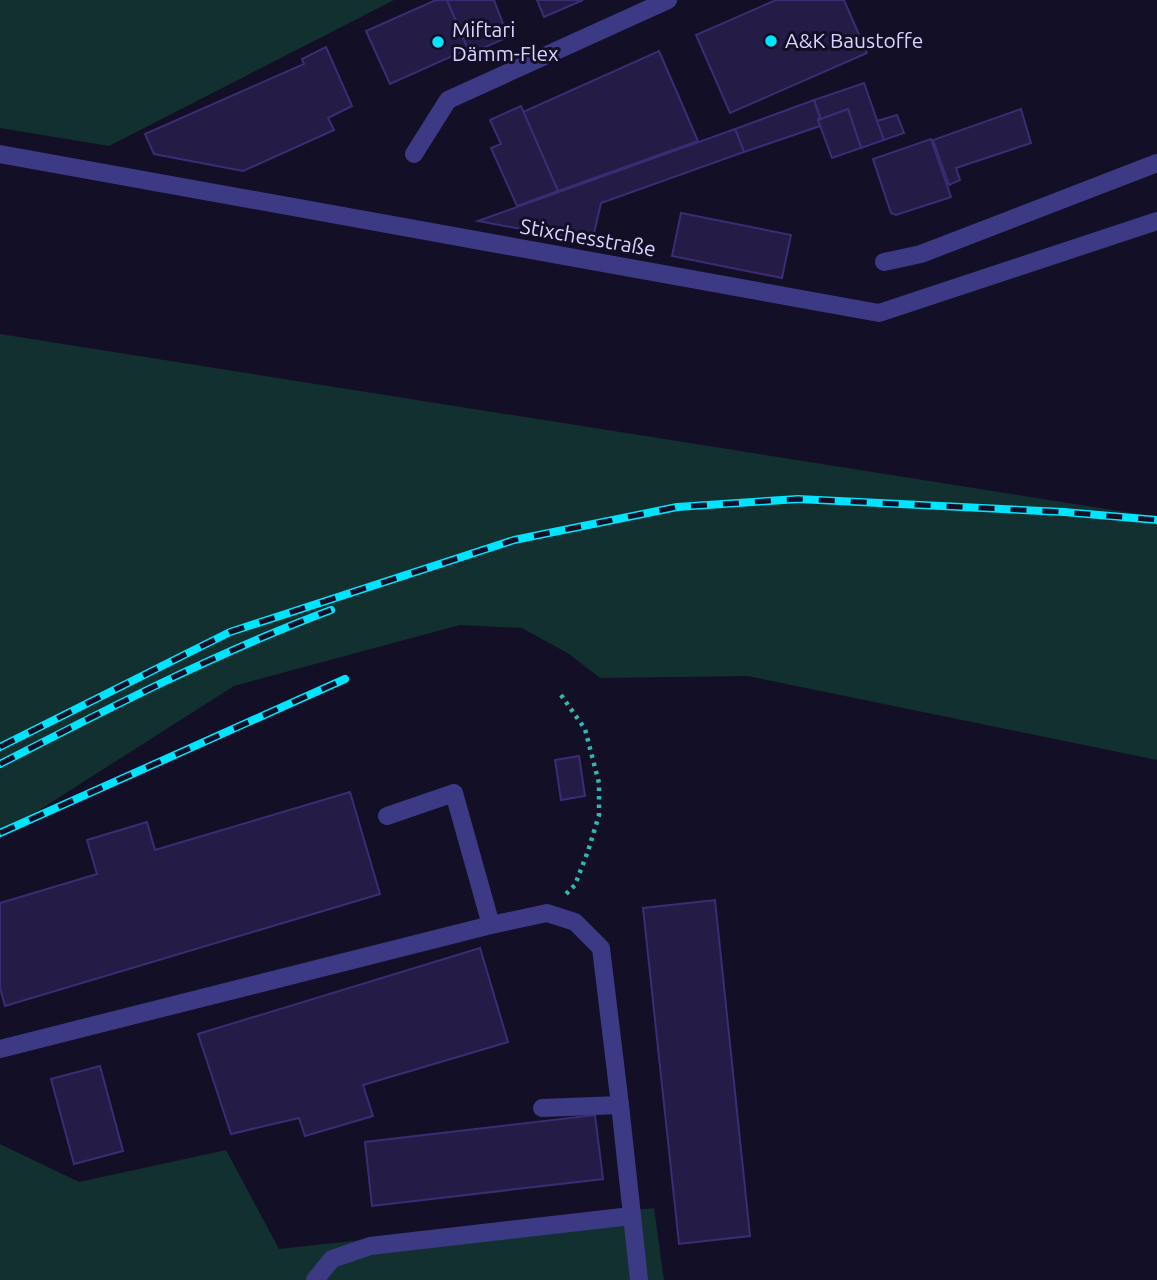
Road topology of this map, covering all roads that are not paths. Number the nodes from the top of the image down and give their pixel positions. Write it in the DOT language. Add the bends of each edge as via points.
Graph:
graph roads {
  1 [pos="668,0"];
  2 [pos="414,154"];
  3 [pos="0,155"];
  4 [pos="1157,163"];
  5 [pos="1157,221"];
  6 [pos="884,262"];
  7 [pos="387,816"];
  8 [pos="491,925"];
  9 [pos="0,1049"];
  10 [pos="620,1105"];
  11 [pos="542,1108"];
  12 [pos="631,1216"];
  13 [pos="315,1280"];
  14 [pos="639,1280"];
  1 -- 2 [label="street" via="448,100"];
  3 -- 5 [label="street, Stixchesstraße" via="879,313"];
  4 -- 6 [label="street" via="921,254"];
  7 -- 8 [label="street" via="454,793"];
  8 -- 9 [label="street"];
  8 -- 10 [label="street" via="547,913 575,922 601,948"];
  10 -- 11 [label="street"];
  10 -- 12 [label="street"];
  12 -- 13 [label="street" via="370,1246 332,1259"];
  12 -- 14 [label="street"];
}
